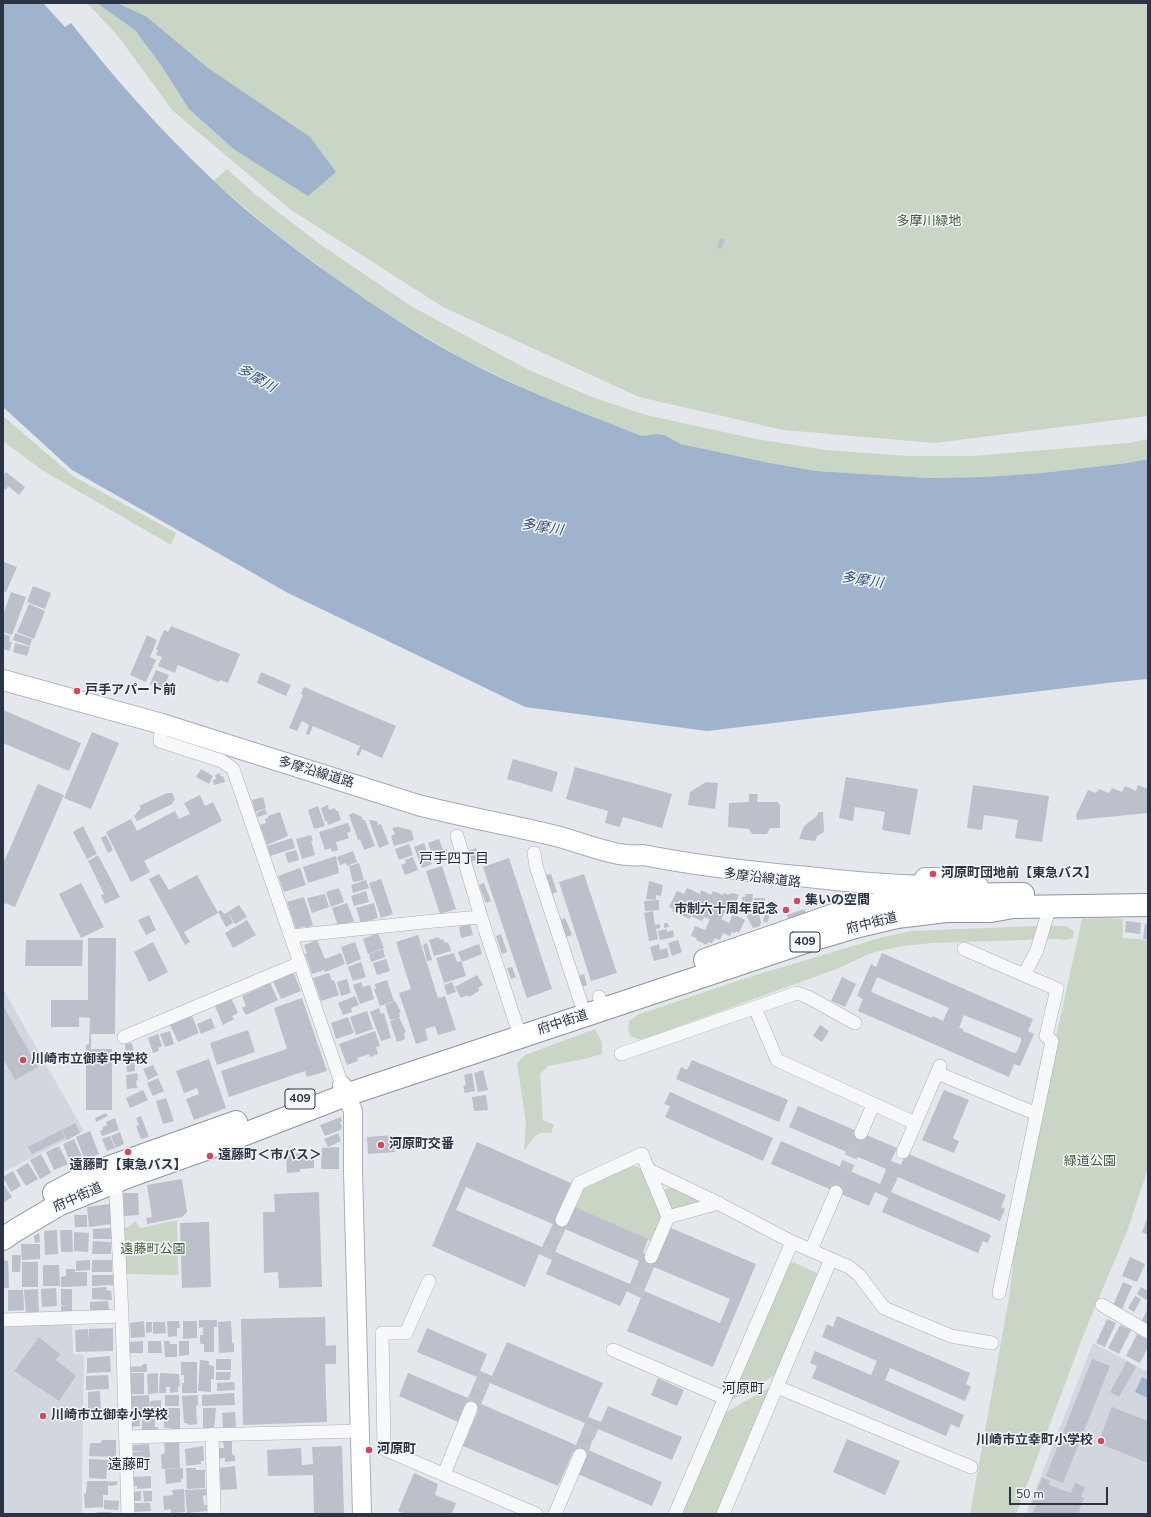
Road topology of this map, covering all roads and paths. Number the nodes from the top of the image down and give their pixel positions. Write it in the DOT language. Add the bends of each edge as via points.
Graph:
graph roads {
  1 [pos="3,680"];
  2 [pos="162,724"];
  3 [pos="457,836"];
  4 [pos="534,853"];
  5 [pos="632,856"];
  6 [pos="908,892"];
  7 [pos="1148,892"];
  8 [pos="1012,901"];
  9 [pos="1148,906"];
  10 [pos="1047,916"];
  11 [pos="481,918"];
  12 [pos="291,936"];
  13 [pos="964,949"];
  14 [pos="300,963"];
  15 [pos="1024,975"];
  16 [pos="595,1003"];
  17 [pos="755,1008"];
  18 [pos="855,1023"];
  19 [pos="518,1031"];
  20 [pos="124,1037"];
  21 [pos="621,1054"];
  22 [pos="344,1090"];
  23 [pos="873,1105"];
  24 [pos="1037,1114"];
  25 [pos="915,1124"];
  26 [pos="861,1132"];
  27 [pos="902,1152"];
  28 [pos="650,1170"];
  29 [pos="110,1175"];
  30 [pos="836,1192"];
  31 [pos="719,1203"];
  32 [pos="668,1217"];
  33 [pos="3,1220"];
  34 [pos="562,1220"];
  35 [pos="3,1239"];
  36 [pos="792,1242"];
  37 [pos="811,1250"];
  38 [pos="651,1257"];
  39 [pos="831,1259"];
  40 [pos="429,1281"];
  41 [pos="999,1293"];
  42 [pos="1102,1305"];
  43 [pos="122,1316"];
  44 [pos="3,1320"];
  45 [pos="1148,1332"];
  46 [pos="992,1343"];
  47 [pos="613,1350"];
  48 [pos="777,1387"];
  49 [pos="725,1398"];
  50 [pos="471,1408"];
  51 [pos="360,1431"];
  52 [pos="212,1434"];
  53 [pos="126,1437"];
  54 [pos="580,1455"];
  55 [pos="971,1467"];
  56 [pos="444,1474"];
  57 [pos="522,1511"];
  58 [pos="128,1514"];
  59 [pos="214,1514"];
  60 [pos="362,1514"];
  61 [pos="536,1514"];
  62 [pos="555,1514"];
  63 [pos="675,1514"];
  64 [pos="723,1514"];
  1 -- 2 [label="main road, 多摩沿線道路"];
  2 -- 5 [label="main road, 多摩沿線道路" via="418,805"];
  2 -- 12 [label="street" via="160,741 222,761 233,769"];
  3 -- 11 [label="street"];
  4 -- 16 [label="street" via="536,866"];
  5 -- 6 [label="main road, 多摩沿線道路" via="643,855 728,870 834,880"];
  5 -- 6 [label="main road, 多摩沿線道路" via="642,864 697,871 714,882 747,884 764,879 890,894"];
  6 -- 8 [label="highway, 府中街道 / 409"];
  6 -- 8 [label="main road" via="921,878 953,878 993,888"];
  6 -- 16 [label="highway, 府中街道 / 409" via="839,912 826,908 783,922 766,939"];
  7 -- 8 [label="highway, 府中街道 / 409"];
  8 -- 9 [label="highway, 府中街道 / 409"];
  8 -- 16 [label="highway, 府中街道 / 409" via="991,911 946,911 904,916 859,926"];
  10 -- 15 [label="street" via="1037,950"];
  11 -- 12 [label="street"];
  11 -- 19 [label="street"];
  12 -- 14 [label="street"];
  13 -- 15 [label="street"];
  14 -- 20 [label="street"];
  14 -- 22 [label="street"];
  15 -- 24 [label="street" via="1057,989 1046,1036 1052,1041"];
  16 -- 19 [label="highway, 府中街道 / 409"];
  17 -- 18 [label="street" via="797,994 808,997"];
  17 -- 21 [label="street"];
  17 -- 23 [label="street" via="777,1060"];
  19 -- 22 [label="highway, 府中街道 / 409"];
  22 -- 29 [label="highway, 府中街道 / 409"];
  22 -- 51 [label="street" via="353,1111"];
  23 -- 25 [label="street"];
  23 -- 26 [label="street"];
  24 -- 25 [label="street" via="938,1069"];
  24 -- 41 [label="street"];
  25 -- 27 [label="street"];
  28 -- 31 [label="street"];
  28 -- 32 [label="street"];
  28 -- 34 [label="street" via="642,1154 579,1183"];
  29 -- 33 [label="highway, 府中街道 / 409" via="86,1176"];
  29 -- 35 [label="highway, 府中街道 / 409"];
  29 -- 43 [label="street" via="116,1192"];
  30 -- 37 [label="street"];
  31 -- 32 [label="street"];
  31 -- 36 [label="street"];
  32 -- 38 [label="street"];
  36 -- 37 [label="street"];
  36 -- 49 [label="street"];
  37 -- 39 [label="street"];
  39 -- 46 [label="street" via="859,1275 884,1308 951,1336"];
  39 -- 48 [label="street"];
  40 -- 56 [label="street" via="406,1332 382,1333 384,1449"];
  42 -- 45 [label="street"];
  43 -- 44 [label="street"];
  43 -- 53 [label="street"];
  47 -- 49 [label="street"];
  48 -- 55 [label="street"];
  48 -- 64 [label="street"];
  49 -- 63 [label="street"];
  50 -- 56 [label="street"];
  51 -- 52 [label="street"];
  51 -- 60 [label="street"];
  52 -- 53 [label="street"];
  52 -- 59 [label="street"];
  53 -- 58 [label="street"];
  54 -- 62 [label="street"];
  56 -- 57 [label="street"];
  57 -- 61 [label="street"];
}
